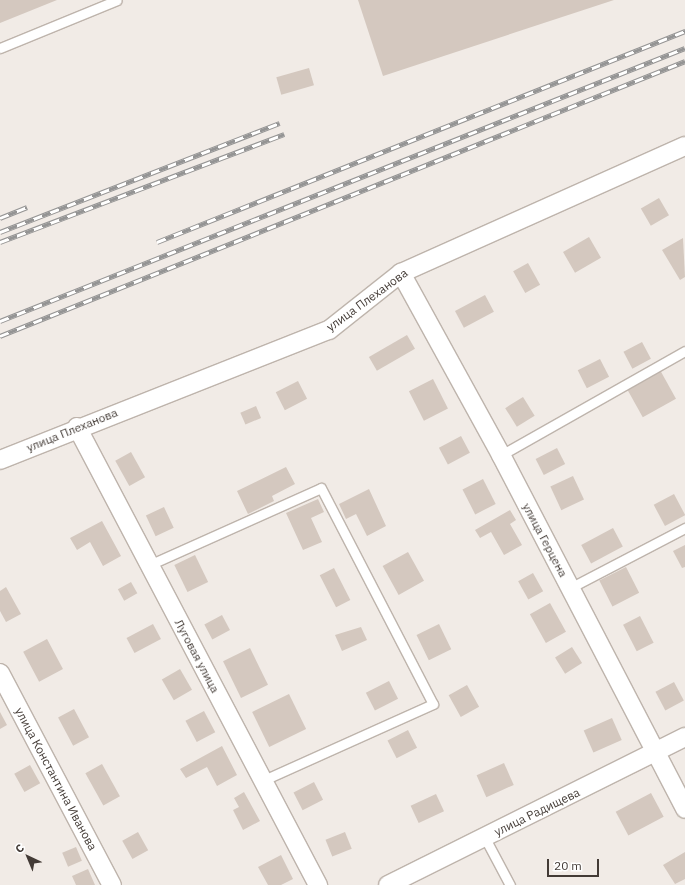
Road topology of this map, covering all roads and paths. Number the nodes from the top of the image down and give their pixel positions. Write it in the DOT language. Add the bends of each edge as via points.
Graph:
graph roads {
  1 [pos="117,0"];
  2 [pos="0,48"];
  3 [pos="684,149"];
  4 [pos="401,273"];
  5 [pos="685,351"];
  6 [pos="77,426"];
  7 [pos="501,455"];
  8 [pos="0,460"];
  9 [pos="685,528"];
  10 [pos="148,565"];
  11 [pos="570,588"];
  12 [pos="0,673"];
  13 [pos="685,737"];
  14 [pos="656,753"];
  15 [pos="264,780"];
  16 [pos="685,809"];
  17 [pos="485,838"];
  18 [pos="112,885"];
  19 [pos="318,885"];
  20 [pos="388,885"];
  21 [pos="510,885"];
  1 -- 2 [label="lane"];
  3 -- 4 [label="street, улица Плеханова"];
  4 -- 6 [label="street, улица Плеханова" via="328,330"];
  4 -- 7 [label="street, улица Герцена"];
  5 -- 7 [label="lane"];
  6 -- 8 [label="street, улица Плеханова"];
  6 -- 10 [label="street, Луговая улица"];
  7 -- 11 [label="street, улица Герцена"];
  9 -- 11 [label="lane"];
  10 -- 15 [label="street, Луговая улица"];
  10 -- 15 [label="lane" via="321,488 433,704"];
  11 -- 14 [label="street, улица Герцена"];
  12 -- 18 [label="street, улица Константина Иванова"];
  13 -- 14 [label="street, улица Радищева"];
  14 -- 16 [label="street, улица Герцена"];
  14 -- 17 [label="street, улица Радищева"];
  15 -- 19 [label="street, Луговая улица"];
  17 -- 20 [label="street, улица Радищева"];
  17 -- 21 [label="lane"];
}
